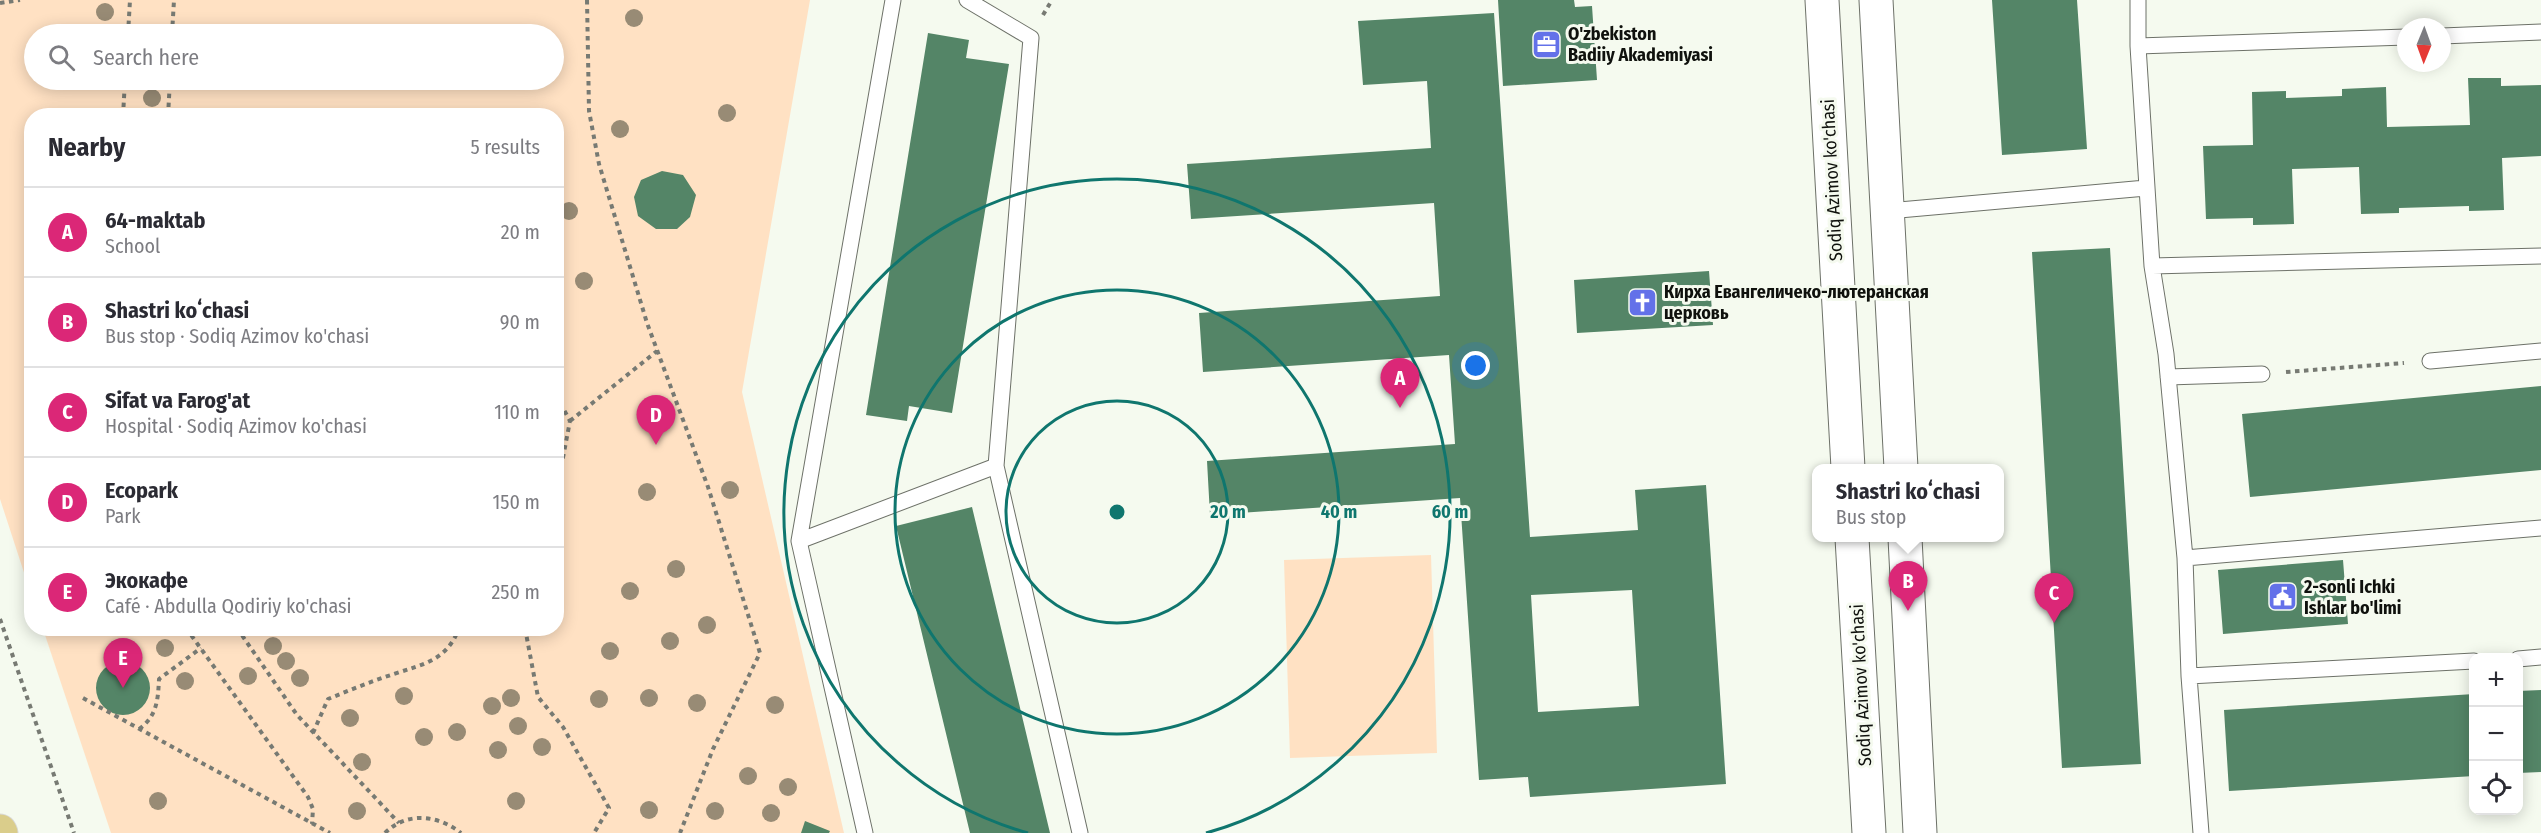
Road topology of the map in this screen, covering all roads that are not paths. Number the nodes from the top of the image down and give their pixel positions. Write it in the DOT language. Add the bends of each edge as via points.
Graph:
graph roads {
  1 [pos="893,0"];
  2 [pos="968,0"];
  3 [pos="1822,0"];
  4 [pos="1876,0"];
  5 [pos="2138,0"];
  6 [pos="2541,32"];
  7 [pos="2451,36"];
  8 [pos="2397,37"];
  9 [pos="2138,46"];
  10 [pos="2146,188"];
  11 [pos="1888,211"];
  12 [pos="2541,256"];
  13 [pos="2152,266"];
  14 [pos="2541,351"];
  15 [pos="2430,361"];
  16 [pos="2262,374"];
  17 [pos="2168,377"];
  18 [pos="1848,464"];
  19 [pos="1901,464"];
  20 [pos="996,466"];
  21 [pos="2541,528"];
  22 [pos="799,541"];
  23 [pos="1852,542"];
  24 [pos="1905,542"];
  25 [pos="2185,558"];
  26 [pos="2541,657"];
  27 [pos="2523,658"];
  28 [pos="2469,661"];
  29 [pos="2189,676"];
  30 [pos="865,833"];
  31 [pos="1080,833"];
  32 [pos="1869,833"];
  33 [pos="1920,833"];
  34 [pos="2201,833"];
  1 -- 22 [label="lane"];
  2 -- 20 [label="lane" via="1031,38"];
  3 -- 18 [label="main road, Sodiq Azimov ko'chasi"];
  4 -- 11 [label="main road"];
  5 -- 9 [label="lane"];
  6 -- 7 [label="lane"];
  8 -- 9 [label="lane"];
  9 -- 10 [label="lane"];
  10 -- 11 [label="lane"];
  10 -- 13 [label="lane"];
  11 -- 19 [label="main road"];
  12 -- 13 [label="lane"];
  13 -- 17 [label="lane"];
  14 -- 15 [label="lane"];
  16 -- 17 [label="lane"];
  17 -- 25 [label="lane"];
  20 -- 22 [label="lane"];
  20 -- 31 [label="lane"];
  21 -- 25 [label="lane"];
  22 -- 30 [label="lane"];
  23 -- 32 [label="main road, Sodiq Azimov ko'chasi"];
  24 -- 33 [label="main road"];
  25 -- 29 [label="lane"];
  26 -- 27 [label="lane"];
  28 -- 29 [label="lane"];
  29 -- 34 [label="lane"];
}
